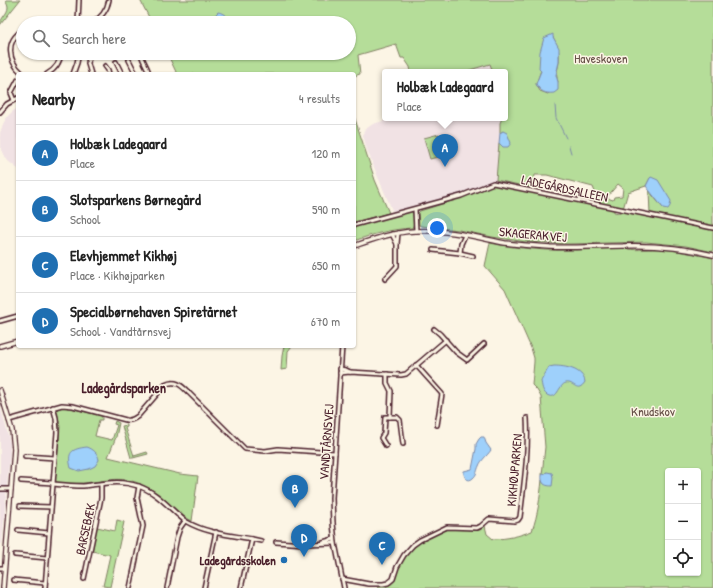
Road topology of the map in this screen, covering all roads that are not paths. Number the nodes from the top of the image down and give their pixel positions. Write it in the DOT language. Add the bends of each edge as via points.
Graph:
graph roads {
  1 [pos="79,0"];
  2 [pos="109,0"];
  3 [pos="78,16"];
  4 [pos="102,16"];
  5 [pos="16,36"];
  6 [pos="60,60"];
  7 [pos="78,60"];
  8 [pos="88,60"];
  9 [pos="129,60"];
  10 [pos="143,60"];
  11 [pos="116,62"];
  12 [pos="105,66"];
  13 [pos="21,72"];
  14 [pos="50,72"];
  15 [pos="74,72"];
  16 [pos="90,72"];
  17 [pos="108,72"];
  18 [pos="121,72"];
  19 [pos="135,72"];
  20 [pos="149,72"];
  21 [pos="16,84"];
  22 [pos="14,100"];
  23 [pos="0,112"];
  24 [pos="415,209"];
  25 [pos="356,224"];
  26 [pos="713,228"];
  27 [pos="416,231"];
  28 [pos="398,233"];
  29 [pos="392,234"];
  30 [pos="463,235"];
  31 [pos="397,244"];
  32 [pos="356,245"];
  33 [pos="433,250"];
  34 [pos="460,253"];
  35 [pos="713,255"];
  36 [pos="473,256"];
  37 [pos="385,279"];
  38 [pos="16,317"];
  39 [pos="0,321"];
  40 [pos="434,329"];
  41 [pos="446,340"];
  42 [pos="16,342"];
  43 [pos="484,344"];
  44 [pos="0,346"];
  45 [pos="342,348"];
  46 [pos="416,366"];
  47 [pos="340,369"];
  48 [pos="350,372"];
  49 [pos="340,374"];
  50 [pos="387,374"];
  51 [pos="0,390"];
  52 [pos="53,407"];
  53 [pos="390,417"];
  54 [pos="527,418"];
  55 [pos="9,420"];
  56 [pos="437,425"];
  57 [pos="403,444"];
  58 [pos="386,446"];
  59 [pos="335,453"];
  60 [pos="25,456"];
  61 [pos="55,458"];
  62 [pos="21,481"];
  63 [pos="53,484"];
  64 [pos="102,484"];
  65 [pos="139,486"];
  66 [pos="0,489"];
  67 [pos="11,489"];
  68 [pos="20,506"];
  69 [pos="51,507"];
  70 [pos="185,521"];
  71 [pos="18,530"];
  72 [pos="216,532"];
  73 [pos="49,533"];
  74 [pos="252,539"];
  75 [pos="334,539"];
  76 [pos="261,541"];
  77 [pos="276,542"];
  78 [pos="320,543"];
  79 [pos="335,543"];
  80 [pos="15,555"];
  81 [pos="47,558"];
  82 [pos="2,568"];
  83 [pos="84,579"];
  84 [pos="342,579"];
  85 [pos="13,580"];
  86 [pos="353,582"];
  87 [pos="45,583"];
  88 [pos="343,586"];
  89 [pos="3,588"];
  90 [pos="45,588"];
  91 [pos="130,588"];
  92 [pos="167,588"];
  93 [pos="204,588"];
  94 [pos="241,588"];
  1 -- 3 [label="street"];
  2 -- 4 [label="street"];
  5 -- 13 [label="street" via="10,52 16,68"];
  6 -- 14 [label="street" via="57,67"];
  7 -- 15 [label="street"];
  8 -- 16 [label="street"];
  9 -- 19 [label="street"];
  10 -- 20 [label="street"];
  11 -- 18 [label="street"];
  12 -- 17 [label="street"];
  21 -- 22 [label="street" via="11,93"];
  22 -- 23 [label="street"];
  24 -- 25 [label="street, LADEGÅRDSALLEEN"];
  24 -- 26 [label="street, LADEGÅRDSALLEEN" via="461,196 493,183"];
  24 -- 27 [label="street"];
  27 -- 28 [label="street, SKAGERAKVEJ"];
  27 -- 30 [label="street, SKAGERAKVEJ"];
  28 -- 29 [label="street, SKAGERAKVEJ"];
  28 -- 31 [label="street"];
  29 -- 31 [label="street"];
  29 -- 32 [label="street, SKAGERAKVEJ"];
  30 -- 34 [label="street"];
  30 -- 35 [label="street, SKAGERAKVEJ" via="535,246 648,246"];
  31 -- 37 [label="street" via="397,266"];
  33 -- 34 [label="street"];
  34 -- 36 [label="street"];
  38 -- 39 [label="street"];
  40 -- 41 [label="street"];
  41 -- 43 [label="street" via="467,360"];
  41 -- 46 [label="street"];
  42 -- 44 [label="street"];
  45 -- 47 [label="street, VANDTÅRNSVEJ"];
  46 -- 50 [label="street" via="406,374"];
  46 -- 56 [label="street" via="442,394"];
  47 -- 48 [label="street"];
  47 -- 49 [label="street, VANDTÅRNSVEJ"];
  48 -- 49 [label="street"];
  48 -- 50 [label="street"];
  49 -- 59 [label="street, VANDTÅRNSVEJ"];
  50 -- 53 [label="street" via="387,383 392,390"];
  51 -- 55 [label="street"];
  52 -- 55 [label="street"];
  52 -- 59 [label="street" via="70,406 132,420 165,385 176,383 245,448"];
  52 -- 61 [label="street" via="56,425"];
  53 -- 57 [label="street" via="397,417 400,420"];
  53 -- 58 [label="street" via="385,417 384,433 381,438"];
  54 -- 86 [label="street, KIKHØJPARKEN" via="528,450 518,520 489,519 477,528 447,527 413,545 399,562 394,579 388,584"];
  55 -- 67 [label="street" via="14,449"];
  59 -- 75 [label="street, VANDTÅRNSVEJ" via="332,498"];
  60 -- 61 [label="street"];
  61 -- 63 [label="street"];
  62 -- 63 [label="street, BARSEBÆK"];
  63 -- 64 [label="street, BARSEBÆK"];
  63 -- 69 [label="street"];
  64 -- 65 [label="street, BARSEBÆK" via="122,482"];
  64 -- 83 [label="street, BARSEBÆK"];
  65 -- 70 [label="street, BARSEBÆK" via="157,496"];
  65 -- 91 [label="street" via="137,498 143,526"];
  66 -- 67 [label="street"];
  67 -- 82 [label="street"];
  68 -- 69 [label="street"];
  69 -- 73 [label="street"];
  70 -- 72 [label="street, BARSEBÆK"];
  70 -- 92 [label="street" via="177,537"];
  71 -- 73 [label="street"];
  72 -- 74 [label="street, BARSEBÆK"];
  72 -- 93 [label="street"];
  73 -- 81 [label="street"];
  74 -- 76 [label="street, BARSEBÆK"];
  74 -- 94 [label="street"];
  75 -- 78 [label="street"];
  75 -- 79 [label="street, VANDTÅRNSVEJ"];
  77 -- 78 [label="street"];
  78 -- 79 [label="street"];
  79 -- 84 [label="street, VANDTÅRNSVEJ"];
  80 -- 81 [label="street"];
  81 -- 87 [label="street"];
  82 -- 89 [label="street"];
  84 -- 86 [label="street, KIKHØJPARKEN"];
  84 -- 88 [label="street, VANDTÅRNSVEJ"];
  85 -- 87 [label="street"];
  86 -- 88 [label="street, KIKHØJPARKEN"];
  87 -- 90 [label="street"];
}
